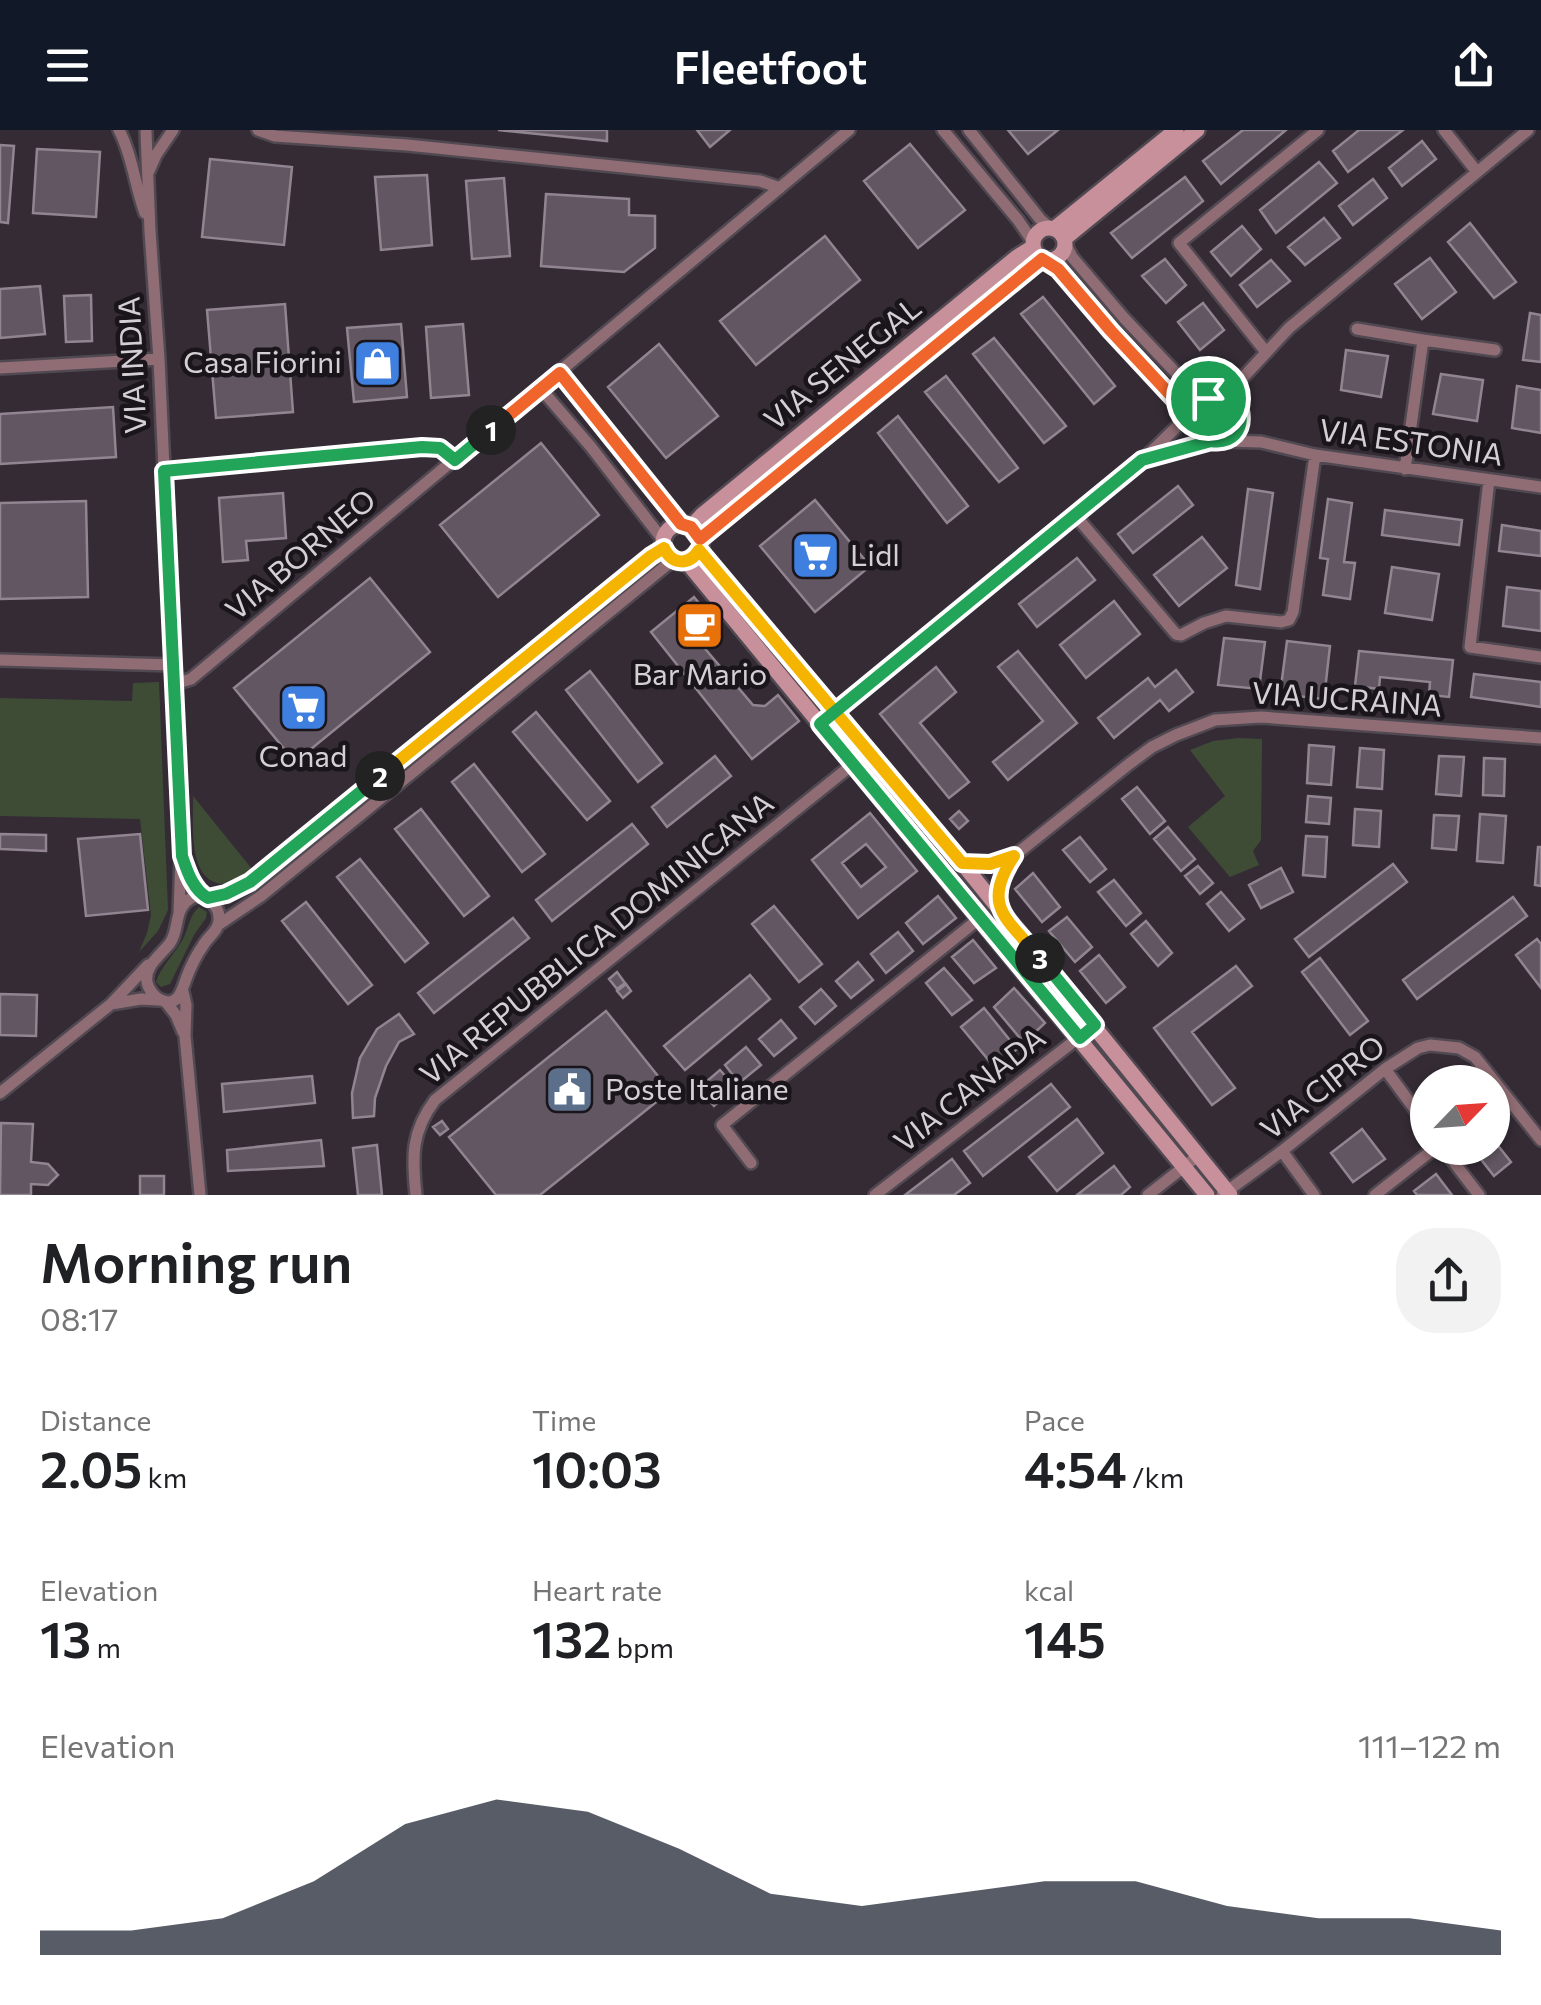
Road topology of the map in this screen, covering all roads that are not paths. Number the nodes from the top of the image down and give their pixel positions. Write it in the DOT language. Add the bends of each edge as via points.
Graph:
graph roads {
  1 [pos="119,130"];
  2 [pos="143,130"];
  3 [pos="172,130"];
  4 [pos="258,130"];
  5 [pos="849,130"];
  6 [pos="943,130"];
  7 [pos="969,130"];
  8 [pos="1176,130"];
  9 [pos="1198,130"];
  10 [pos="1318,130"];
  11 [pos="1444,130"];
  12 [pos="1528,130"];
  13 [pos="1477,172"];
  14 [pos="148,174"];
  15 [pos="780,188"];
  16 [pos="150,231"];
  17 [pos="1059,235"];
  18 [pos="1039,252"];
  19 [pos="1357,329"];
  20 [pos="1423,340"];
  21 [pos="1495,350"];
  22 [pos="1266,352"];
  23 [pos="159,358"];
  24 [pos="0,368"];
  25 [pos="560,373"];
  26 [pos="1249,373"];
  27 [pos="541,388"];
  28 [pos="1196,410"];
  29 [pos="1241,414"];
  30 [pos="1211,441"];
  31 [pos="1225,441"];
  32 [pos="1274,446"];
  33 [pos="1315,455"];
  34 [pos="455,460"];
  35 [pos="1142,460"];
  36 [pos="1405,469"];
  37 [pos="164,471"];
  38 [pos="1490,480"];
  39 [pos="1541,487"];
  40 [pos="1075,515"];
  41 [pos="682,544"];
  42 [pos="1541,657"];
  43 [pos="0,660"];
  44 [pos="173,664"];
  45 [pos="174,684"];
  46 [pos="835,712"];
  47 [pos="820,724"];
  48 [pos="1541,738"];
  49 [pos="868,752"];
  50 [pos="853,764"];
  51 [pos="182,856"];
  52 [pos="1014,856"];
  53 [pos="962,863"];
  54 [pos="204,897"];
  55 [pos="999,908"];
  56 [pos="179,912"];
  57 [pos="980,918"];
  58 [pos="218,925"];
  59 [pos="156,957"];
  60 [pos="183,992"];
  61 [pos="162,1001"];
  62 [pos="111,1004"];
  63 [pos="1095,1025"];
  64 [pos="184,1036"];
  65 [pos="1080,1038"];
  66 [pos="1385,1069"];
  67 [pos="0,1093"];
  68 [pos="1410,1103"];
  69 [pos="1541,1140"];
  70 [pos="1282,1152"];
  71 [pos="1199,1155"];
  72 [pos="751,1163"];
  73 [pos="1415,1165"];
  74 [pos="1453,1165"];
  75 [pos="1184,1167"];
  76 [pos="1227,1194"];
  77 [pos="200,1195"];
  78 [pos="416,1195"];
  79 [pos="875,1195"];
  80 [pos="1148,1195"];
  81 [pos="1207,1195"];
  82 [pos="1314,1195"];
  83 [pos="1374,1195"];
  84 [pos="1479,1195"];
  1 -- 16 [label="street, VIA INDIA"];
  2 -- 3 [label="street"];
  2 -- 14 [label="street, VIA INDIA"];
  3 -- 14 [label="street"];
  4 -- 15 [label="street" via="411,139 760,180"];
  5 -- 15 [label="street, VIA BORNEO"];
  6 -- 18 [label="street"];
  7 -- 17 [label="street"];
  8 -- 17 [label="main road"];
  9 -- 17 [label="main road"];
  10 -- 22 [label="street" via="1179,243"];
  11 -- 13 [label="street"];
  12 -- 13 [label="street"];
  13 -- 22 [label="street"];
  14 -- 16 [label="street, VIA INDIA"];
  15 -- 25 [label="street, VIA BORNEO"];
  16 -- 23 [label="street, VIA INDIA"];
  17 -- 18 [label="main road" via="1037,233"];
  17 -- 18 [label="main road" via="1060,256"];
  17 -- 28 [label="street" via="1195,393"];
  18 -- 28 [label="street"];
  18 -- 41 [label="main road, VIA SENEGAL"];
  19 -- 20 [label="street"];
  20 -- 21 [label="street"];
  20 -- 36 [label="street"];
  22 -- 26 [label="street"];
  23 -- 24 [label="street"];
  23 -- 37 [label="street, VIA INDIA"];
  25 -- 27 [label="street, VIA BORNEO"];
  25 -- 41 [label="street"];
  26 -- 28 [label="street"];
  26 -- 29 [label="street"];
  27 -- 34 [label="street, VIA BORNEO"];
  27 -- 41 [label="street"];
  28 -- 29 [label="street" via="1230,398"];
  28 -- 30 [label="street"];
  28 -- 35 [label="street"];
  29 -- 31 [label="street" via="1237,433"];
  29 -- 32 [label="street, VIA ESTONIA" via="1248,428"];
  30 -- 31 [label="street"];
  30 -- 35 [label="street"];
  31 -- 32 [label="street, VIA ESTONIA"];
  32 -- 33 [label="street, VIA ESTONIA"];
  33 -- 36 [label="street, VIA ESTONIA"];
  33 -- 40 [label="street" via="1293,612 1281,622 1226,616 1176,634"];
  34 -- 37 [label="street" via="440,448 422,447"];
  34 -- 45 [label="street, VIA BORNEO" via="191,679"];
  35 -- 40 [label="street"];
  36 -- 38 [label="street, VIA ESTONIA"];
  37 -- 44 [label="street, VIA INDIA"];
  38 -- 39 [label="street, VIA ESTONIA"];
  38 -- 42 [label="street" via="1470,647"];
  40 -- 46 [label="street"];
  41 -- 46 [label="main road"];
  41 -- 47 [label="main road"];
  41 -- 54 [label="street, VIA SENEGAL" via="625,577 250,882"];
  41 -- 58 [label="street, VIA SENEGAL"];
  43 -- 44 [label="street"];
  44 -- 45 [label="street, VIA INDIA"];
  45 -- 51 [label="street, VIA INDIA"];
  46 -- 47 [label="street"];
  46 -- 49 [label="main road"];
  47 -- 50 [label="main road"];
  48 -- 52 [label="street, VIA UCRAINA" via="1214,720 1152,748"];
  49 -- 50 [label="street, VIA REPUBBLICA DOMINICANA"];
  49 -- 53 [label="main road"];
  50 -- 57 [label="main road"];
  50 -- 78 [label="street, VIA REPUBBLICA DOMINICANA" via="435,1100 414,1140"];
  51 -- 54 [label="street, VIA INDIA"];
  51 -- 56 [label="street, VIA INDIA"];
  52 -- 53 [label="street"];
  52 -- 55 [label="street" via="999,882"];
  53 -- 55 [label="main road"];
  54 -- 56 [label="street, VIA SENEGAL" via="193,896"];
  54 -- 58 [label="street, VIA INDIA" via="220,916"];
  55 -- 63 [label="main road"];
  56 -- 59 [label="street" via="172,940"];
  57 -- 65 [label="main road"];
  57 -- 72 [label="street" via="722,1125"];
  58 -- 60 [label="street"];
  59 -- 61 [label="street" via="146,976"];
  59 -- 62 [label="street"];
  60 -- 61 [label="street"];
  60 -- 64 [label="street"];
  61 -- 62 [label="street"];
  61 -- 64 [label="street"];
  62 -- 67 [label="street"];
  63 -- 65 [label="street, VIA CANADA"];
  63 -- 71 [label="main road"];
  64 -- 77 [label="street"];
  65 -- 75 [label="main road"];
  65 -- 79 [label="street, VIA CANADA"];
  66 -- 68 [label="street"];
  66 -- 69 [label="street, VIA CIPRO" via="1418,1048 1458,1048 1474,1057"];
  66 -- 70 [label="street, VIA CIPRO"];
  70 -- 76 [label="street, VIA CIPRO"];
  70 -- 82 [label="street"];
  71 -- 75 [label="street"];
  71 -- 76 [label="main road"];
  73 -- 83 [label="street"];
  74 -- 84 [label="street"];
  75 -- 80 [label="street"];
  75 -- 81 [label="main road"];
}
